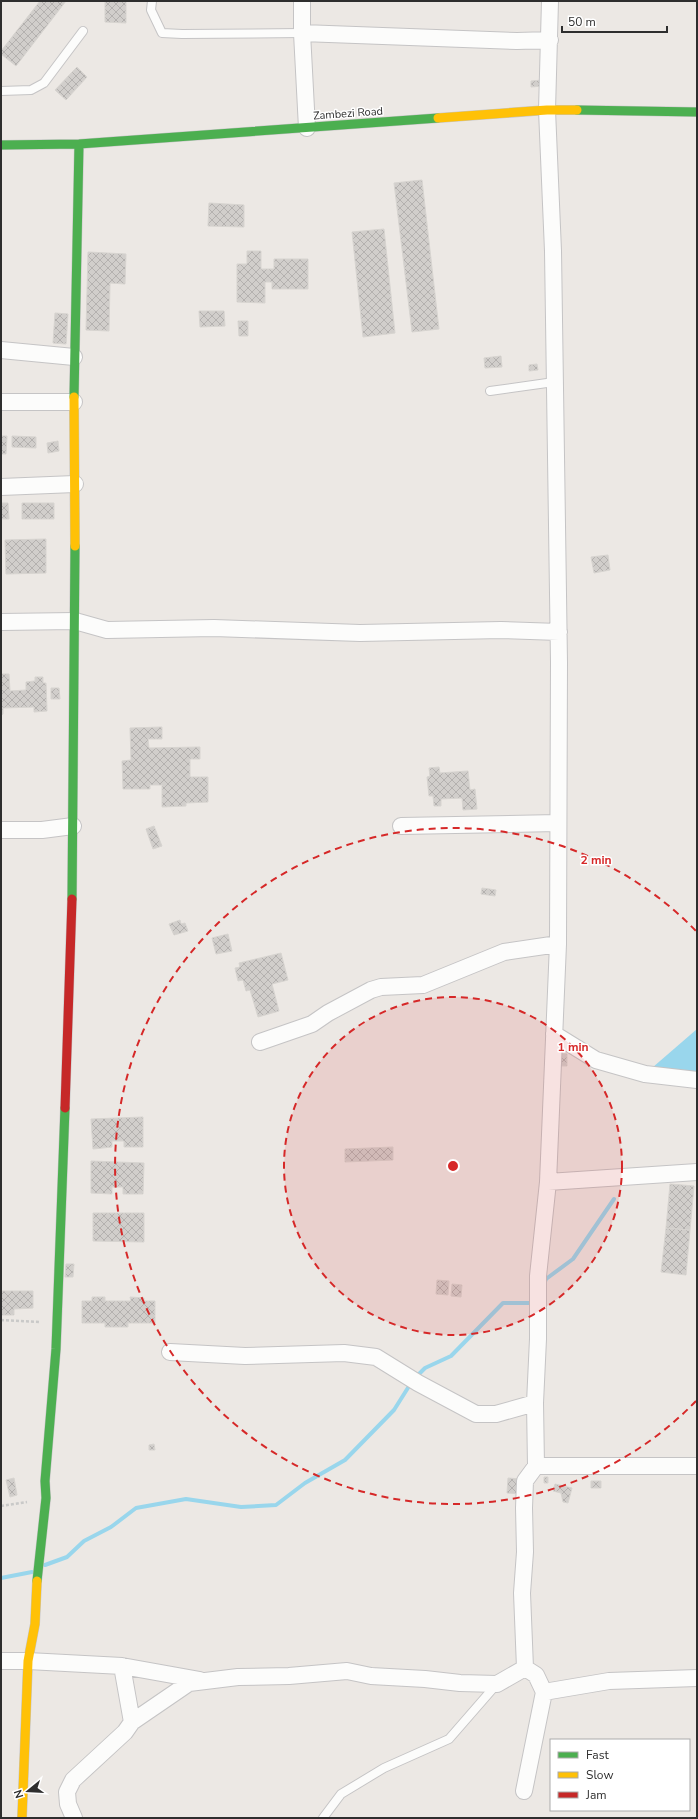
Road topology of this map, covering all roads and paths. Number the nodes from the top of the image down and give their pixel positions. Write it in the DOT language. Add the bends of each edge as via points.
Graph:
graph roads {
  1 [pos="152,1"];
  2 [pos="302,1"];
  3 [pos="550,1"];
  4 [pos="83,30"];
  5 [pos="302,33"];
  6 [pos="550,40"];
  7 [pos="1,91"];
  8 [pos="547,110"];
  9 [pos="697,112"];
  10 [pos="308,128"];
  11 [pos="79,144"];
  12 [pos="1,145"];
  13 [pos="1,350"];
  14 [pos="74,357"];
  15 [pos="554,382"];
  16 [pos="490,391"];
  17 [pos="1,402"];
  18 [pos="74,402"];
  19 [pos="75,484"];
  20 [pos="1,488"];
  21 [pos="76,621"];
  22 [pos="1,622"];
  23 [pos="559,632"];
  24 [pos="558,823"];
  25 [pos="73,826"];
  26 [pos="401,826"];
  27 [pos="1,830"];
  28 [pos="558,944"];
  29 [pos="554,1034"];
  30 [pos="260,1042"];
  31 [pos="697,1080"];
  32 [pos="697,1172"];
  33 [pos="548,1182"];
  34 [pos="1,1320"];
  35 [pos="56,1323"];
  36 [pos="170,1352"];
  37 [pos="535,1403"];
  38 [pos="536,1466"];
  39 [pos="697,1466"];
  40 [pos="46,1498"];
  41 [pos="1,1506"];
  42 [pos="28,1660"];
  43 [pos="1,1661"];
  44 [pos="122,1666"];
  45 [pos="525,1668"];
  46 [pos="697,1678"];
  47 [pos="202,1680"];
  48 [pos="496,1684"];
  49 [pos="544,1692"];
  50 [pos="132,1722"];
  51 [pos="524,1790"];
  52 [pos="22,1818"];
  53 [pos="74,1818"];
  54 [pos="323,1818"];
  1 -- 5 [label="lane" via="151,10 162,33"];
  2 -- 5 [label="street"];
  3 -- 6 [label="street"];
  4 -- 7 [label="lane" via="44,83 32,90"];
  5 -- 6 [label="street"];
  5 -- 10 [label="street"];
  6 -- 8 [label="street"];
  8 -- 9 [label="street, Zambezi Road"];
  8 -- 10 [label="street, Zambezi Road"];
  8 -- 15 [label="street" via="553,251"];
  10 -- 11 [label="street, Zambezi Road"];
  11 -- 12 [label="street, Zambezi Road"];
  11 -- 14 [label="street"];
  13 -- 14 [label="street"];
  14 -- 18 [label="street"];
  15 -- 16 [label="lane"];
  15 -- 23 [label="street"];
  17 -- 18 [label="street"];
  18 -- 19 [label="street"];
  19 -- 20 [label="street"];
  19 -- 21 [label="street"];
  21 -- 22 [label="street"];
  21 -- 23 [label="street" via="107,630 214,628 352,632"];
  21 -- 25 [label="street"];
  23 -- 24 [label="street"];
  24 -- 26 [label="street"];
  24 -- 28 [label="street"];
  25 -- 27 [label="street" via="42,830"];
  25 -- 35 [label="street" via="72,920"];
  28 -- 29 [label="street"];
  28 -- 30 [label="street" via="504,952 423,985 381,987 371,990 312,1024"];
  29 -- 31 [label="street" via="596,1060 645,1074"];
  29 -- 33 [label="street"];
  32 -- 33 [label="street"];
  33 -- 37 [label="street" via="538,1276"];
  34 -- 35 [label="path"];
  35 -- 40 [label="street"];
  36 -- 37 [label="street" via="245,1356 344,1353 376,1357 476,1414 496,1414"];
  37 -- 38 [label="street"];
  38 -- 39 [label="street"];
  38 -- 45 [label="street" via="525,1481 524,1492 522,1593"];
  40 -- 41 [label="path"];
  40 -- 42 [label="street" via="38,1563 35,1624"];
  42 -- 43 [label="street"];
  42 -- 44 [label="street"];
  42 -- 52 [label="street"];
  44 -- 47 [label="street"];
  44 -- 50 [label="street"];
  45 -- 48 [label="street"];
  45 -- 49 [label="street" via="536,1675"];
  46 -- 49 [label="street" via="609,1681"];
  47 -- 48 [label="street" via="347,1671 371,1676"];
  47 -- 50 [label="street" via="189,1683"];
  48 -- 54 [label="lane" via="449,1739 384,1768 341,1794"];
  49 -- 51 [label="street"];
  50 -- 53 [label="street" via="125,1732 73,1780 66,1792"];
}
